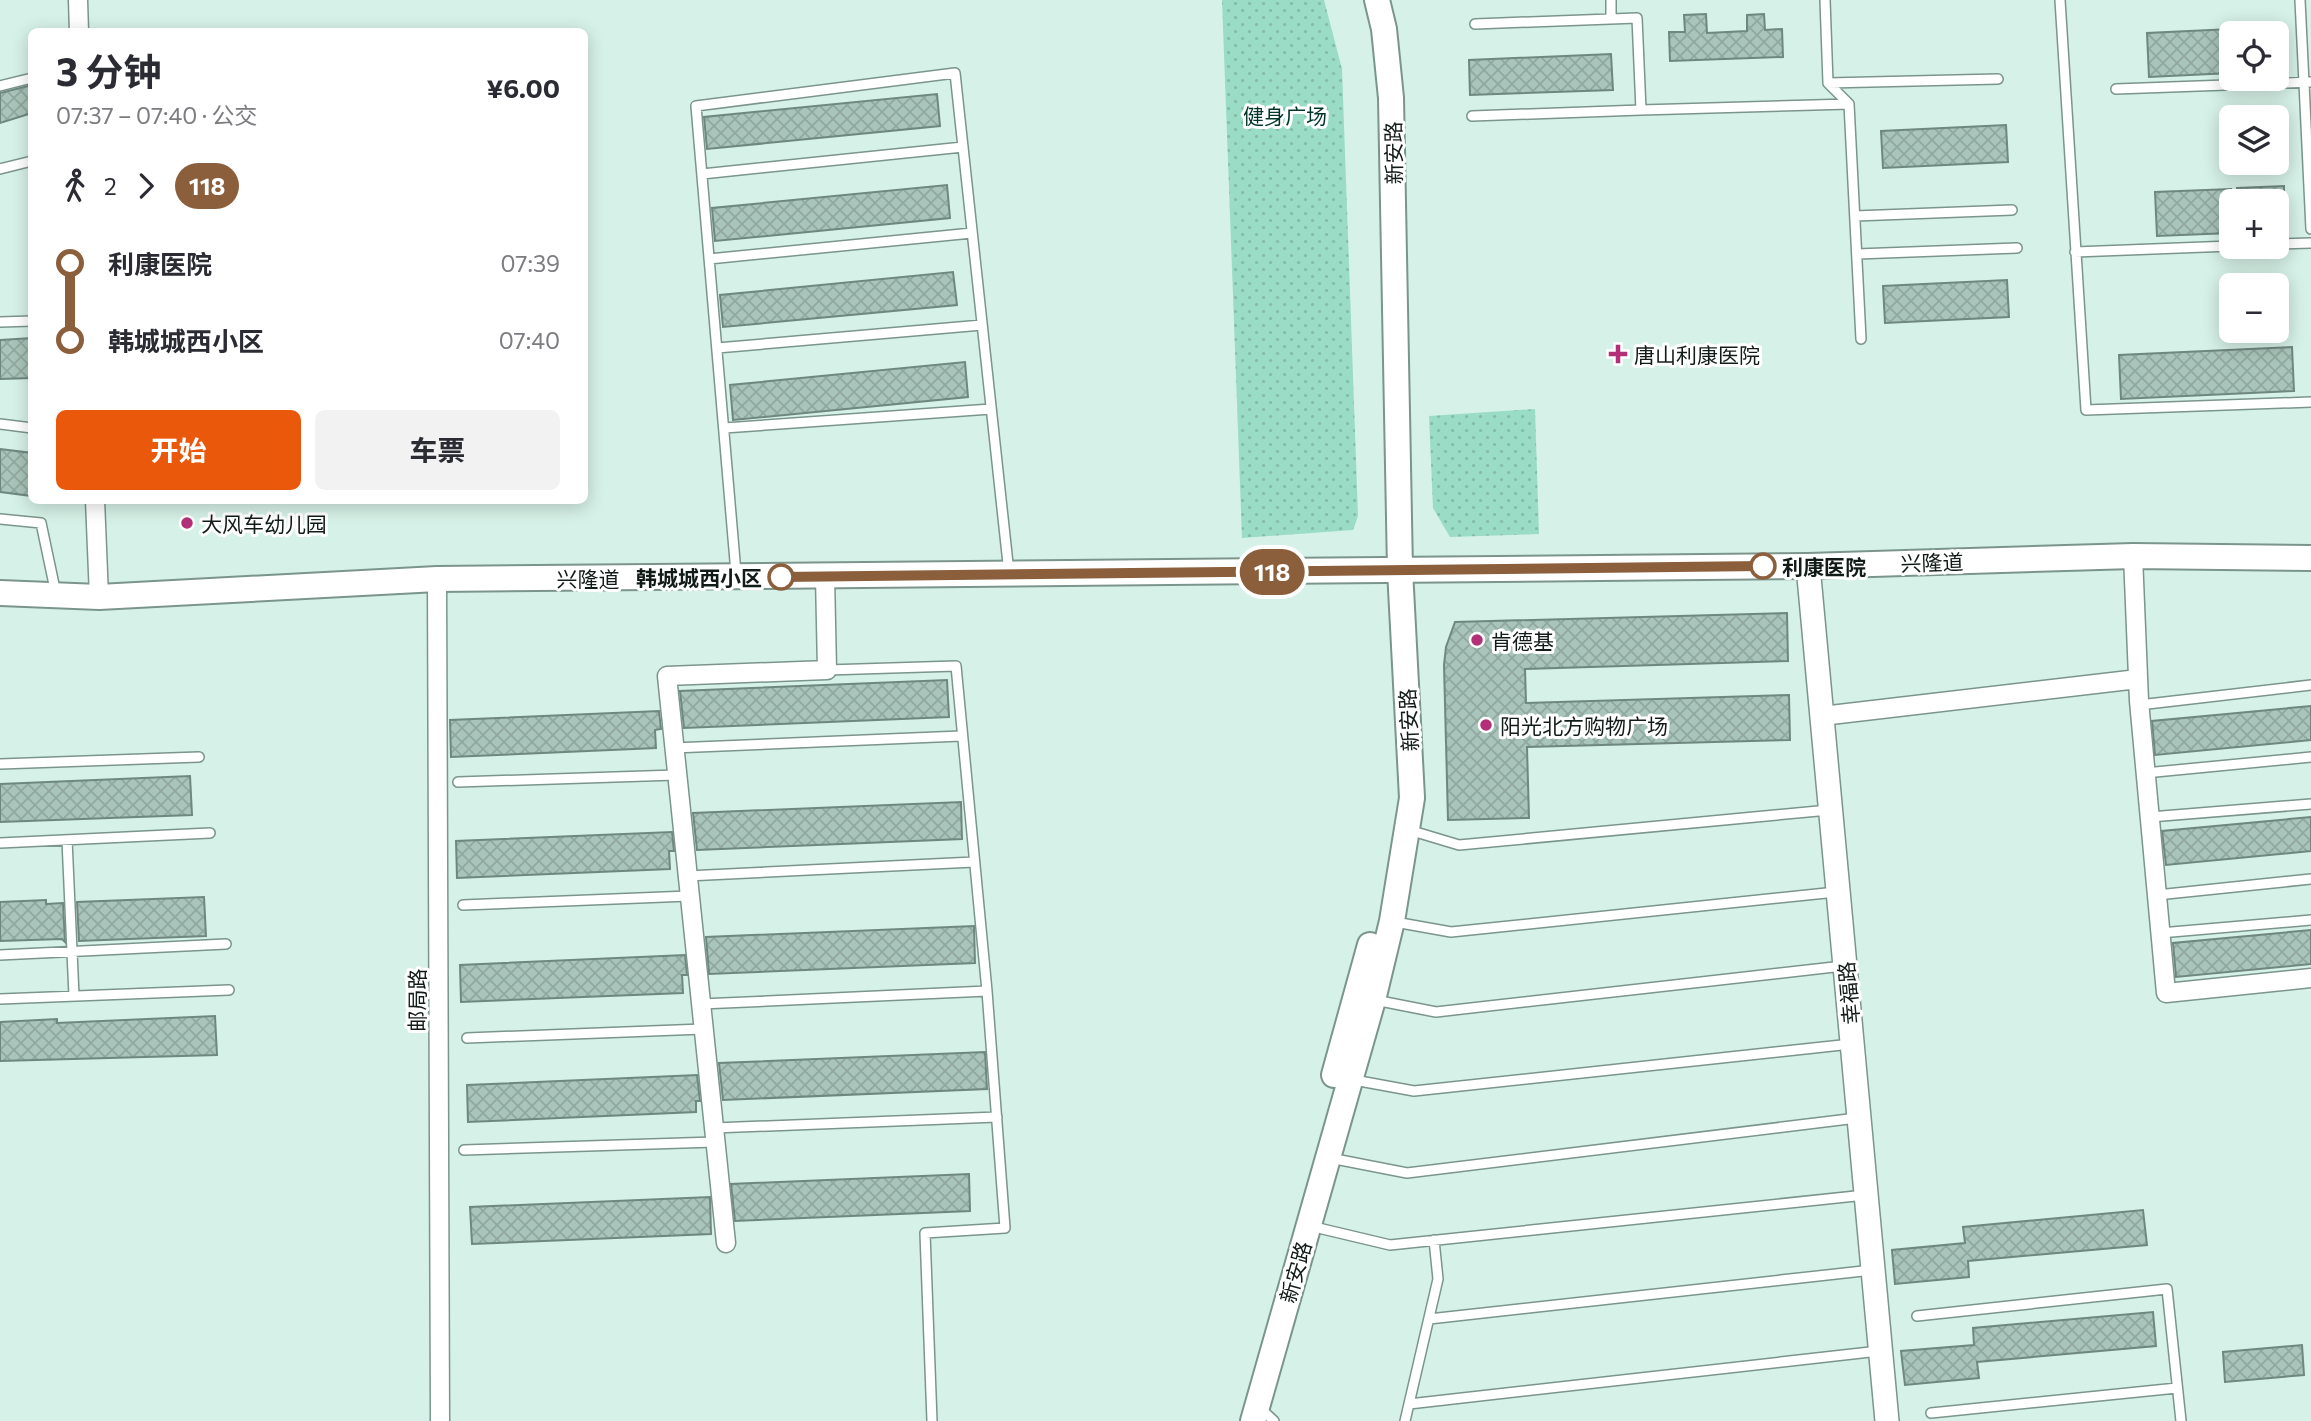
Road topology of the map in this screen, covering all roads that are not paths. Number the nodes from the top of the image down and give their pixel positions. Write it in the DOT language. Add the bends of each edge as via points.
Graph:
graph roads {
  1 [pos="78,0"];
  2 [pos="1363,0"];
  3 [pos="1377,0"];
  4 [pos="1611,0"];
  5 [pos="1825,0"];
  6 [pos="2060,0"];
  7 [pos="2304,7"];
  8 [pos="1611,19"];
  9 [pos="1475,23"];
  10 [pos="79,28"];
  11 [pos="28,79"];
  12 [pos="1998,79"];
  13 [pos="2308,82"];
  14 [pos="1828,83"];
  15 [pos="0,86"];
  16 [pos="2116,89"];
  17 [pos="1849,104"];
  18 [pos="1641,110"];
  19 [pos="1472,116"];
  20 [pos="963,147"];
  21 [pos="28,162"];
  22 [pos="0,169"];
  23 [pos="702,174"];
  24 [pos="2012,210"];
  25 [pos="1855,216"];
  26 [pos="2311,229"];
  27 [pos="972,233"];
  28 [pos="2311,243"];
  29 [pos="2289,244"];
  30 [pos="2219,246"];
  31 [pos="2017,248"];
  32 [pos="2075,252"];
  33 [pos="1857,254"];
  34 [pos="709,259"];
  35 [pos="28,321"];
  36 [pos="0,322"];
  37 [pos="982,325"];
  38 [pos="1861,339"];
  39 [pos="717,348"];
  40 [pos="2311,402"];
  41 [pos="991,409"];
  42 [pos="0,424"];
  43 [pos="28,428"];
  44 [pos="724,428"];
  45 [pos="95,504"];
  46 [pos="0,519"];
  47 [pos="2133,556"];
  48 [pos="2311,558"];
  49 [pos="1808,566"];
  50 [pos="1394,570"];
  51 [pos="1010,575"];
  52 [pos="825,576"];
  53 [pos="737,577"];
  54 [pos="437,579"];
  55 [pos="0,593"];
  56 [pos="57,595"];
  57 [pos="99,597"];
  58 [pos="827,670"];
  59 [pos="2138,679"];
  60 [pos="2311,685"];
  61 [pos="2139,705"];
  62 [pos="1822,716"];
  63 [pos="961,736"];
  64 [pos="673,748"];
  65 [pos="199,757"];
  66 [pos="2311,757"];
  67 [pos="0,764"];
  68 [pos="2145,773"];
  69 [pos="676,775"];
  70 [pos="458,782"];
  71 [pos="2311,804"];
  72 [pos="1831,810"];
  73 [pos="2150,817"];
  74 [pos="1409,830"];
  75 [pos="210,833"];
  76 [pos="67,840"];
  77 [pos="0,843"];
  78 [pos="974,862"];
  79 [pos="687,876"];
  80 [pos="2311,879"];
  81 [pos="1838,892"];
  82 [pos="2157,895"];
  83 [pos="689,896"];
  84 [pos="463,905"];
  85 [pos="2311,920"];
  86 [pos="1392,921"];
  87 [pos="2160,933"];
  88 [pos="226,944"];
  89 [pos="71,951"];
  90 [pos="0,955"];
  91 [pos="1845,966"];
  92 [pos="2311,978"];
  93 [pos="229,990"];
  94 [pos="987,991"];
  95 [pos="74,996"];
  96 [pos="0,999"];
  97 [pos="1373,1000"];
  98 [pos="701,1004"];
  99 [pos="703,1029"];
  100 [pos="467,1038"];
  101 [pos="1852,1044"];
  102 [pos="1350,1079"];
  103 [pos="997,1117"];
  104 [pos="1859,1118"];
  105 [pos="714,1135"];
  106 [pos="464,1150"];
  107 [pos="1327,1157"];
  108 [pos="1866,1195"];
  109 [pos="1308,1225"];
  110 [pos="1434,1241"];
  111 [pos="726,1243"];
  112 [pos="1873,1270"];
  113 [pos="1917,1316"];
  114 [pos="1429,1319"];
  115 [pos="1881,1350"];
  116 [pos="2177,1388"];
  117 [pos="1409,1404"];
  118 [pos="1930,1413"];
  119 [pos="1256,1417"];
  120 [pos="440,1421"];
  121 [pos="932,1421"];
  122 [pos="1405,1421"];
  123 [pos="1887,1421"];
  124 [pos="2180,1421"];
  1 -- 10 [label="street"];
  2 -- 50 [label="main road, 新安路" via="1378,93"];
  3 -- 50 [label="main road, 新安路" via="1391,98"];
  4 -- 8 [label="lane"];
  5 -- 14 [label="lane"];
  6 -- 32 [label="lane"];
  7 -- 13 [label="lane"];
  8 -- 9 [label="lane"];
  8 -- 18 [label="lane" via="1637,18"];
  11 -- 15 [label="lane"];
  12 -- 14 [label="lane"];
  13 -- 16 [label="lane"];
  13 -- 26 [label="lane"];
  14 -- 17 [label="lane"];
  17 -- 18 [label="lane"];
  17 -- 25 [label="lane"];
  18 -- 19 [label="lane"];
  20 -- 23 [label="lane"];
  20 -- 23 [label="lane" via="955,74 696,106"];
  20 -- 27 [label="lane"];
  21 -- 22 [label="lane"];
  23 -- 34 [label="lane"];
  24 -- 25 [label="lane"];
  25 -- 33 [label="lane"];
  27 -- 34 [label="lane"];
  27 -- 37 [label="lane"];
  28 -- 29 [label="lane"];
  30 -- 32 [label="lane"];
  31 -- 33 [label="lane"];
  32 -- 40 [label="lane" via="2086,411"];
  33 -- 38 [label="lane"];
  34 -- 39 [label="lane"];
  35 -- 36 [label="lane"];
  37 -- 39 [label="lane"];
  37 -- 41 [label="lane"];
  39 -- 44 [label="lane"];
  41 -- 44 [label="lane"];
  41 -- 51 [label="lane"];
  42 -- 43 [label="lane"];
  44 -- 53 [label="lane"];
  45 -- 57 [label="street"];
  46 -- 56 [label="lane" via="41,523"];
  47 -- 48 [label="main road, 兴隆道"];
  47 -- 49 [label="main road, 兴隆道"];
  47 -- 59 [label="street"];
  49 -- 50 [label="main road, 兴隆道"];
  49 -- 62 [label="street, 幸福路"];
  50 -- 51 [label="main road, 兴隆道"];
  50 -- 74 [label="main road, 新安路" via="1412,798"];
  50 -- 119 [label="main road, 新安路" via="1394,831"];
  51 -- 52 [label="main road, 兴隆道"];
  52 -- 53 [label="main road, 兴隆道"];
  52 -- 58 [label="street"];
  53 -- 54 [label="main road, 兴隆道"];
  54 -- 57 [label="main road, 兴隆道"];
  54 -- 120 [label="street, 邮局路"];
  55 -- 56 [label="main road, 兴隆道"];
  56 -- 57 [label="main road, 兴隆道"];
  58 -- 63 [label="lane" via="956,666"];
  58 -- 64 [label="street" via="667,676"];
  59 -- 61 [label="street"];
  59 -- 62 [label="street"];
  60 -- 61 [label="lane"];
  61 -- 68 [label="street"];
  62 -- 72 [label="street, 幸福路"];
  63 -- 64 [label="lane"];
  63 -- 78 [label="lane"];
  64 -- 69 [label="street"];
  65 -- 67 [label="lane"];
  66 -- 68 [label="lane"];
  68 -- 73 [label="street"];
  69 -- 70 [label="lane"];
  69 -- 79 [label="street"];
  71 -- 73 [label="lane"];
  72 -- 74 [label="lane" via="1459,845"];
  72 -- 81 [label="street, 幸福路"];
  73 -- 82 [label="street"];
  74 -- 86 [label="main road, 新安路"];
  75 -- 76 [label="lane"];
  76 -- 77 [label="lane"];
  76 -- 89 [label="lane"];
  78 -- 79 [label="lane"];
  78 -- 94 [label="lane"];
  79 -- 83 [label="street"];
  80 -- 82 [label="lane"];
  81 -- 86 [label="lane" via="1451,932"];
  81 -- 91 [label="street, 幸福路"];
  82 -- 87 [label="street"];
  83 -- 84 [label="lane"];
  83 -- 98 [label="street"];
  85 -- 87 [label="lane"];
  86 -- 97 [label="main road, 新安路"];
  87 -- 92 [label="street" via="2166,993"];
  88 -- 89 [label="lane"];
  89 -- 90 [label="lane"];
  89 -- 95 [label="lane"];
  91 -- 97 [label="lane" via="1436,1012"];
  91 -- 101 [label="street, 幸福路"];
  93 -- 95 [label="lane"];
  94 -- 98 [label="lane"];
  94 -- 103 [label="lane"];
  95 -- 96 [label="lane"];
  97 -- 102 [label="main road, 新安路"];
  98 -- 99 [label="street"];
  99 -- 100 [label="lane"];
  99 -- 105 [label="street"];
  101 -- 102 [label="lane" via="1414,1091"];
  101 -- 104 [label="street, 幸福路"];
  102 -- 107 [label="main road, 新安路"];
  103 -- 105 [label="lane"];
  103 -- 121 [label="lane" via="1005,1228 925,1233"];
  104 -- 107 [label="lane" via="1407,1173"];
  104 -- 108 [label="street, 幸福路"];
  105 -- 106 [label="lane"];
  105 -- 111 [label="street"];
  107 -- 109 [label="main road, 新安路"];
  108 -- 110 [label="lane"];
  108 -- 112 [label="street, 幸福路"];
  109 -- 110 [label="lane" via="1390,1245"];
  109 -- 119 [label="main road, 新安路"];
  110 -- 114 [label="lane" via="1438,1279"];
  112 -- 114 [label="lane"];
  112 -- 115 [label="street, 幸福路"];
  113 -- 116 [label="lane" via="2167,1289"];
  114 -- 117 [label="lane"];
  115 -- 117 [label="lane"];
  115 -- 123 [label="street, 幸福路"];
  116 -- 118 [label="lane"];
  116 -- 124 [label="lane"];
  117 -- 122 [label="lane"];
}
